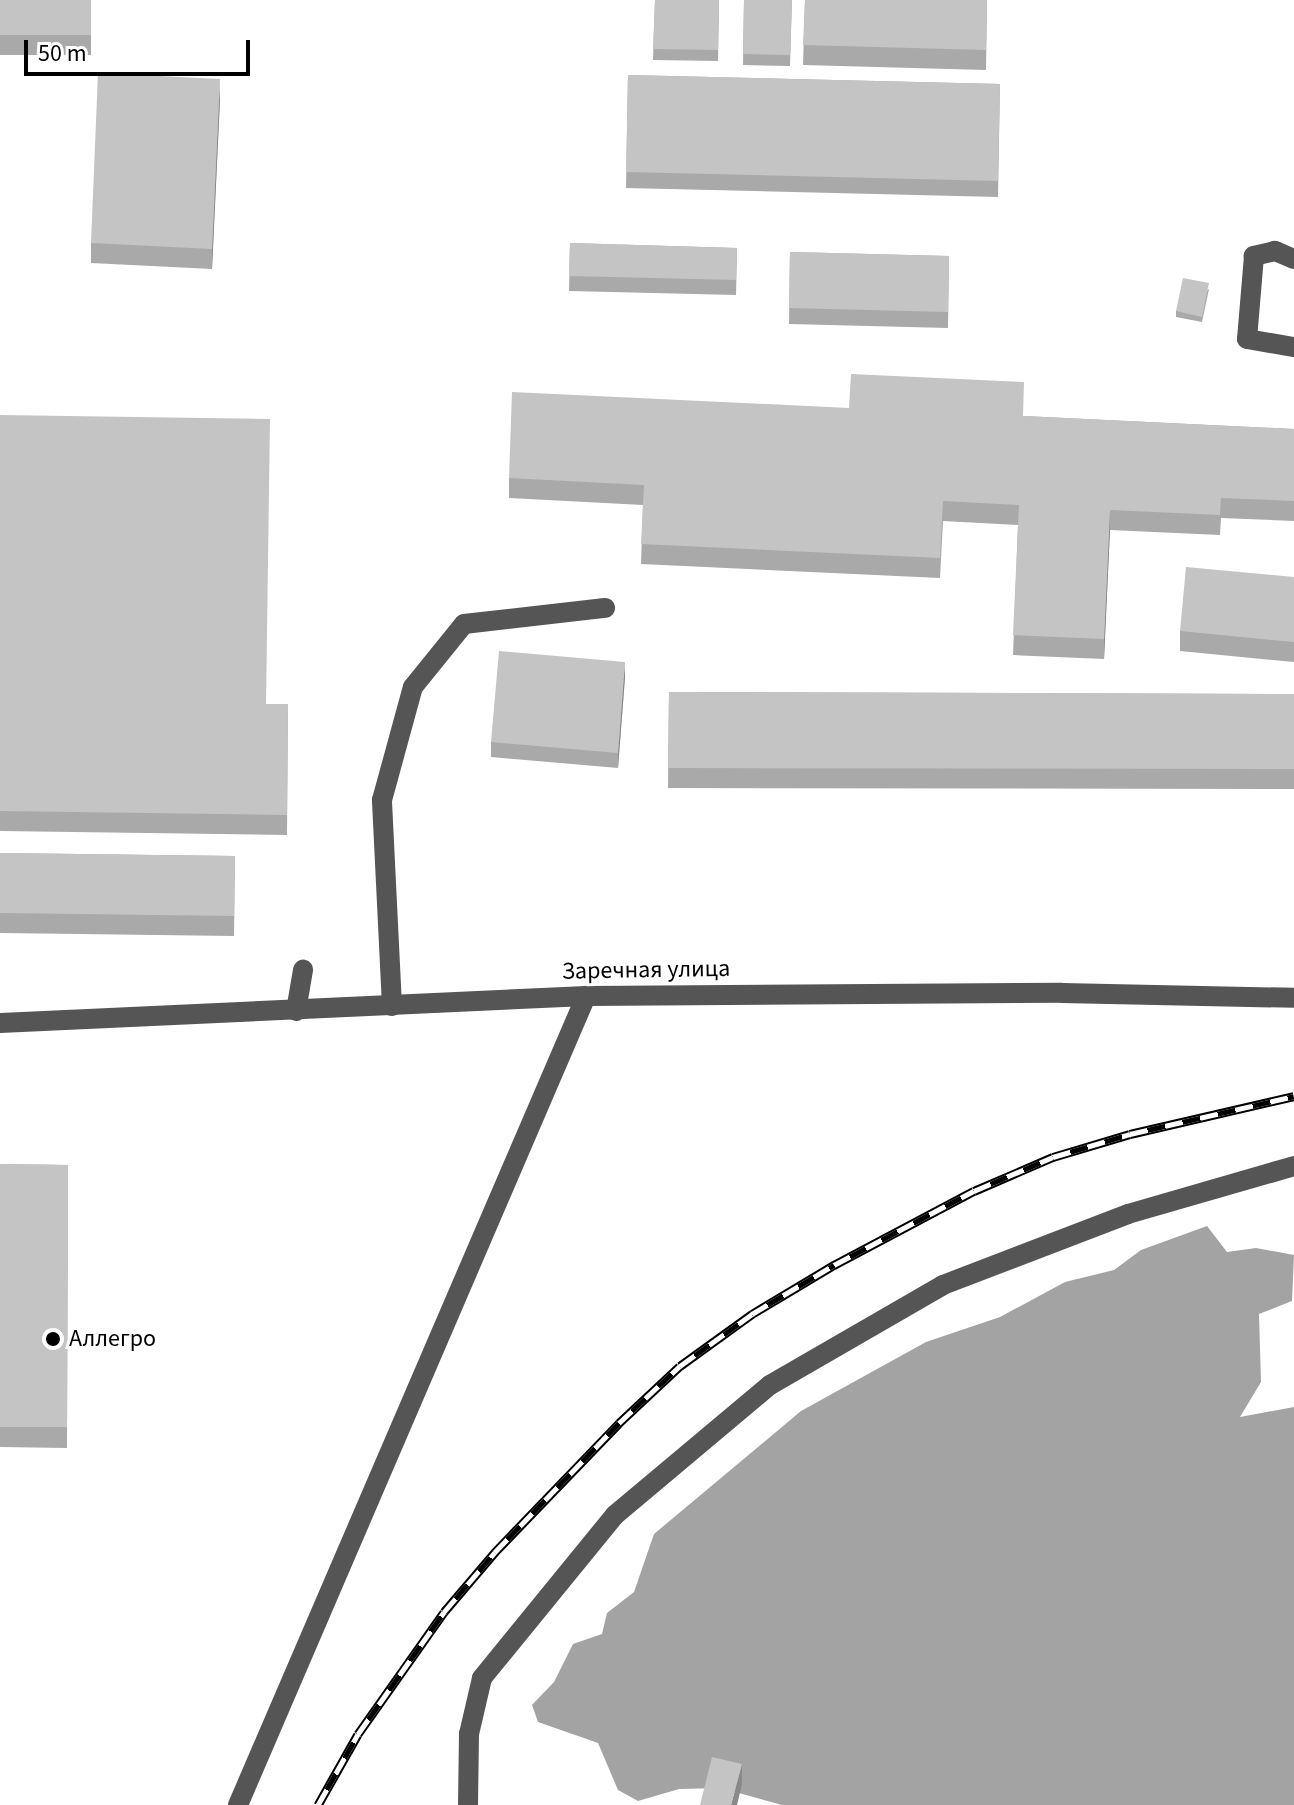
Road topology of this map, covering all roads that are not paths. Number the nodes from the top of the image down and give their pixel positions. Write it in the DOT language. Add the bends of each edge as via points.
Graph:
graph roads {
  1 [pos="1294,259"];
  2 [pos="1294,347"];
  3 [pos="605,608"];
  4 [pos="303,970"];
  5 [pos="586,996"];
  6 [pos="1294,998"];
  7 [pos="392,1006"];
  8 [pos="296,1011"];
  9 [pos="0,1023"];
  10 [pos="1294,1166"];
  11 [pos="238,1805"];
  12 [pos="468,1805"];
  1 -- 2 [label="street" via="1275,251 1254,256 1247,339"];
  3 -- 7 [label="street" via="464,624 413,687 382,800"];
  4 -- 8 [label="street"];
  5 -- 6 [label="street, Заречная улица" via="1062,993"];
  5 -- 7 [label="street, Заречная улица"];
  5 -- 11 [label="street"];
  7 -- 8 [label="street, Заречная улица"];
  8 -- 9 [label="street, Заречная улица"];
  10 -- 12 [label="street" via="1128,1214 943,1285 770,1385 615,1515 482,1678 469,1734"];
}
